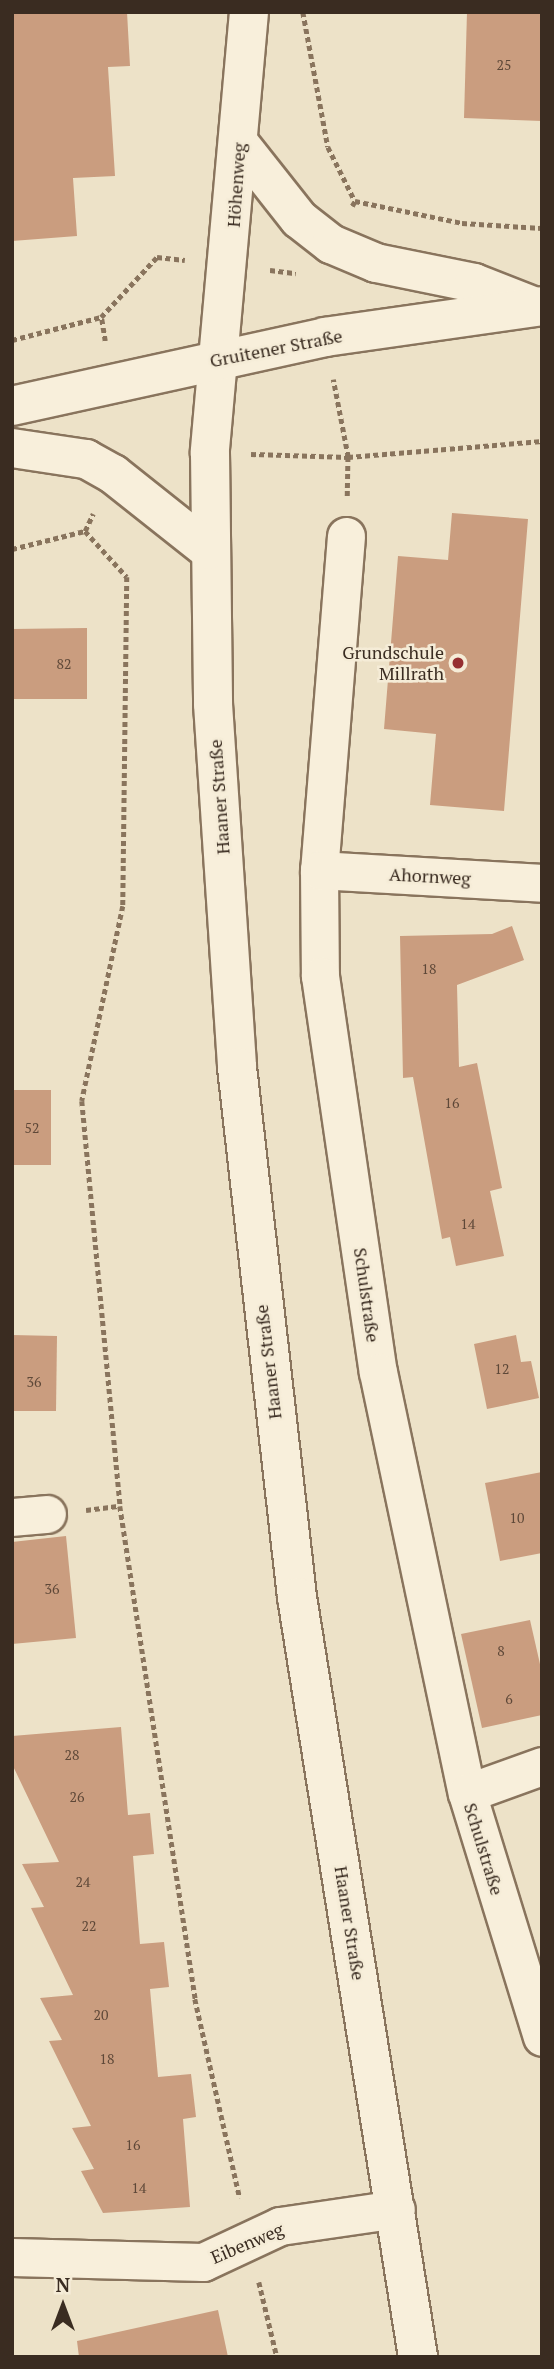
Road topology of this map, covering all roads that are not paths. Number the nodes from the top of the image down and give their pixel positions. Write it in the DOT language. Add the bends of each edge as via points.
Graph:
graph roads {
  1 [pos="249,12"];
  2 [pos="239,143"];
  3 [pos="538,306"];
  4 [pos="222,358"];
  5 [pos="12,406"];
  6 [pos="12,448"];
  7 [pos="346,537"];
  8 [pos="209,550"];
  9 [pos="319,870"];
  10 [pos="542,883"];
  11 [pos="542,1766"];
  12 [pos="467,1793"];
  13 [pos="542,2037"];
  14 [pos="396,2209"];
  15 [pos="12,2257"];
  16 [pos="418,2357"];
  1 -- 2 [label="main road, Höhenweg"];
  2 -- 3 [label="main road" via="299,219 331,244 376,262 474,283"];
  2 -- 4 [label="main road, Höhenweg"];
  3 -- 4 [label="main road, Gruitener Straße"];
  4 -- 5 [label="main road, Gruitener Straße"];
  4 -- 8 [label="main road, Haaner Straße" via="210,453"];
  6 -- 8 [label="main road" via="86,459 113,474"];
  7 -- 9 [label="street, Schulstraße"];
  8 -- 14 [label="main road, Haaner Straße" via="213,704 237,1067 264,1334 297,1597"];
  9 -- 10 [label="street, Ahornweg"];
  9 -- 12 [label="street, Schulstraße" via="320,975 378,1372"];
  11 -- 12 [label="street"];
  12 -- 13 [label="street, Schulstraße"];
  14 -- 15 [label="street, Eibenweg" via="280,2226 203,2262"];
  14 -- 16 [label="main road, Haaner Straße"];
}
